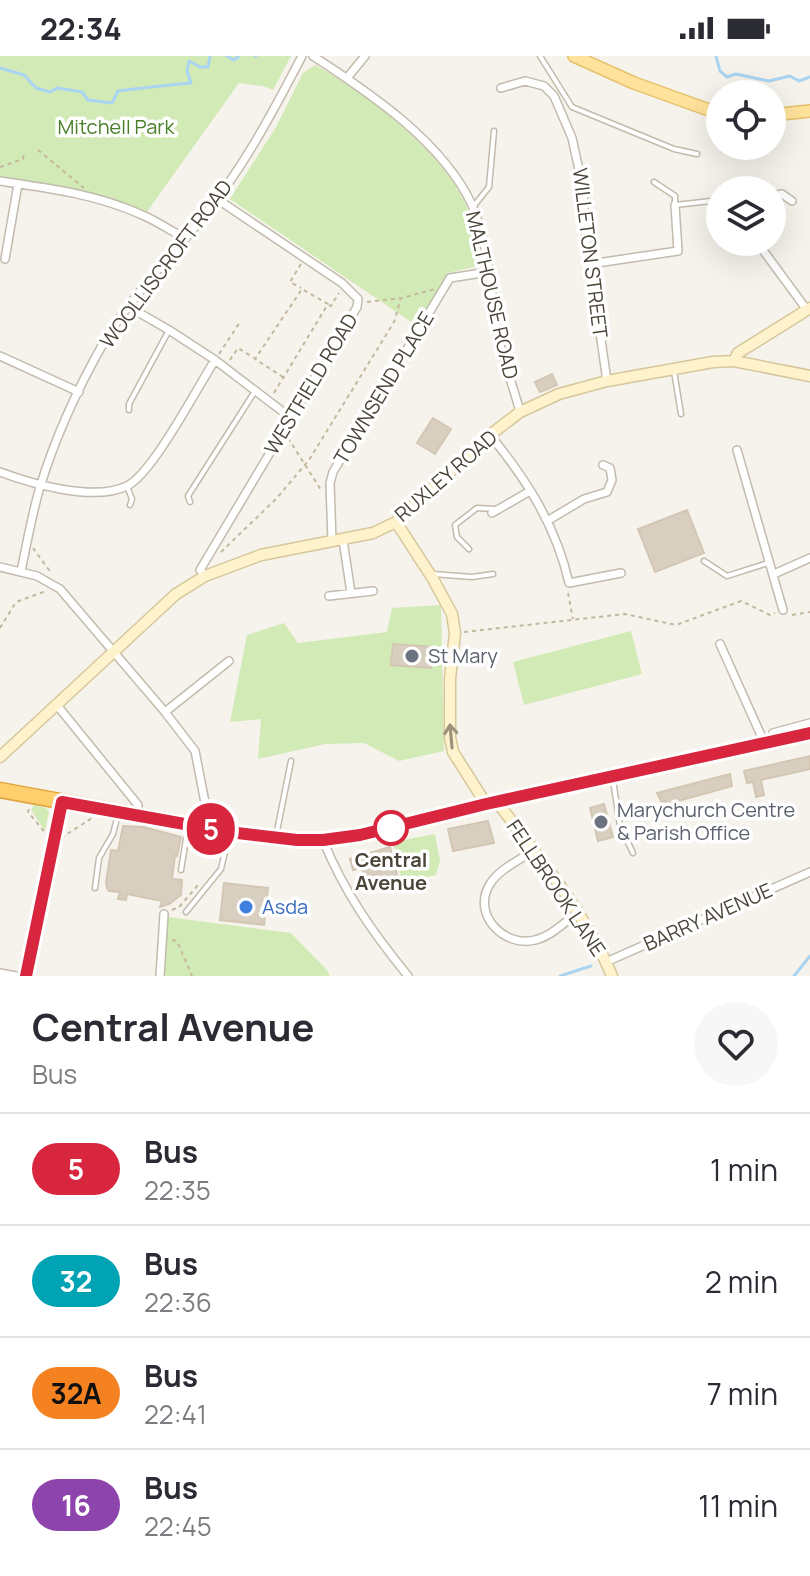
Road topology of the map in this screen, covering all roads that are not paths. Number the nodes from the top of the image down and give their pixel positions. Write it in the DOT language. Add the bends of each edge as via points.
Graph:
graph roads {
  1 [pos="302,56"];
  2 [pos="313,56"];
  3 [pos="365,56"];
  4 [pos="540,56"];
  5 [pos="574,56"];
  6 [pos="347,78"];
  7 [pos="501,88"];
  8 [pos="706,109"];
  9 [pos="810,111"];
  10 [pos="786,114"];
  11 [pos="577,123"];
  12 [pos="567,126"];
  13 [pos="494,131"];
  14 [pos="697,154"];
  15 [pos="0,181"];
  16 [pos="654,182"];
  17 [pos="18,184"];
  18 [pos="786,197"];
  19 [pos="217,199"];
  20 [pos="792,201"];
  21 [pos="706,202"];
  22 [pos="675,205"];
  23 [pos="473,207"];
  24 [pos="184,238"];
  25 [pos="768,256"];
  26 [pos="5,259"];
  27 [pos="590,264"];
  28 [pos="488,272"];
  29 [pos="129,307"];
  30 [pos="808,309"];
  31 [pos="169,330"];
  32 [pos="0,356"];
  33 [pos="215,360"];
  34 [pos="734,361"];
  35 [pos="674,369"];
  36 [pos="810,376"];
  37 [pos="607,381"];
  38 [pos="255,391"];
  39 [pos="79,392"];
  40 [pos="129,410"];
  41 [pos="520,412"];
  42 [pos="681,414"];
  43 [pos="291,418"];
  44 [pos="490,435"];
  45 [pos="737,450"];
  46 [pos="603,465"];
  47 [pos="0,472"];
  48 [pos="127,486"];
  49 [pos="40,487"];
  50 [pos="530,491"];
  51 [pos="190,502"];
  52 [pos="130,505"];
  53 [pos="495,512"];
  54 [pos="547,521"];
  55 [pos="396,522"];
  56 [pos="338,540"];
  57 [pos="469,549"];
  58 [pos="810,558"];
  59 [pos="704,561"];
  60 [pos="770,562"];
  61 [pos="0,567"];
  62 [pos="21,571"];
  63 [pos="621,573"];
  64 [pos="430,574"];
  65 [pos="493,574"];
  66 [pos="774,574"];
  67 [pos="205,576"];
  68 [pos="569,583"];
  69 [pos="373,591"];
  70 [pos="351,593"];
  71 [pos="568,593"];
  72 [pos="329,596"];
  73 [pos="783,610"];
  74 [pos="720,644"];
  75 [pos="112,652"];
  76 [pos="229,661"];
  77 [pos="56,704"];
  78 [pos="165,712"];
  79 [pos="810,723"];
  80 [pos="799,733"];
  81 [pos="769,738"];
  82 [pos="0,757"];
  83 [pos="291,761"];
  84 [pos="612,778"];
  85 [pos="0,790"];
  86 [pos="62,802"];
  87 [pos="491,803"];
  88 [pos="118,812"];
  89 [pos="137,816"];
  90 [pos="189,825"];
  91 [pos="210,828"];
  92 [pos="229,832"];
  93 [pos="276,838"];
  94 [pos="323,840"];
  95 [pos="534,850"];
  96 [pos="633,853"];
  97 [pos="181,870"];
  98 [pos="810,872"];
  99 [pos="95,888"];
  100 [pos="186,912"];
  101 [pos="577,913"];
  102 [pos="164,914"];
  103 [pos="606,962"];
  104 [pos="0,973"];
  105 [pos="16,976"];
  106 [pos="26,976"];
  107 [pos="160,976"];
  108 [pos="408,976"];
  109 [pos="612,976"];
  1 -- 19 [label="street, WOOLLISCROFT ROAD" via="264,128"];
  2 -- 6 [label="street, MALTHOUSE ROAD"];
  3 -- 6 [label="street"];
  4 -- 14 [label="lane" via="572,107"];
  5 -- 8 [label="main road"];
  6 -- 23 [label="street, MALTHOUSE ROAD" via="428,144"];
  7 -- 12 [label="street, WILLETON STREET" via="511,81 531,81 549,89"];
  9 -- 10 [label="main road"];
  11 -- 12 [label="street"];
  12 -- 27 [label="street, WILLETON STREET" via="583,188"];
  13 -- 23 [label="lane" via="489,187"];
  15 -- 17 [label="street"];
  16 -- 22 [label="lane" via="675,196"];
  17 -- 24 [label="street" via="88,196 143,215"];
  17 -- 26 [label="street"];
  18 -- 20 [label="street"];
  19 -- 24 [label="street, WOOLLISCROFT ROAD"];
  19 -- 43 [label="street, WESTFIELD ROAD" via="351,290 358,302"];
  21 -- 22 [label="lane"];
  22 -- 27 [label="street" via="678,251"];
  23 -- 28 [label="street, MALTHOUSE ROAD"];
  24 -- 29 [label="street, WOOLLISCROFT ROAD"];
  25 -- 30 [label="street"];
  27 -- 37 [label="street, WILLETON STREET"];
  28 -- 41 [label="street, MALTHOUSE ROAD" via="498,335"];
  28 -- 56 [label="street, TOWNSEND PLACE" via="450,278 333,472 331,504"];
  29 -- 31 [label="street"];
  29 -- 39 [label="street, WOOLLISCROFT ROAD"];
  30 -- 34 [label="street" via="738,353"];
  31 -- 33 [label="street"];
  31 -- 40 [label="lane"];
  32 -- 39 [label="street"];
  33 -- 38 [label="street"];
  33 -- 48 [label="street" via="149,465"];
  34 -- 35 [label="street, RUXLEY ROAD"];
  34 -- 36 [label="street, RUXLEY ROAD"];
  35 -- 37 [label="street, RUXLEY ROAD"];
  35 -- 42 [label="lane"];
  37 -- 41 [label="street, RUXLEY ROAD"];
  38 -- 43 [label="street"];
  38 -- 51 [label="lane" via="188,496"];
  39 -- 49 [label="street, WOOLLISCROFT ROAD"];
  41 -- 44 [label="street, RUXLEY ROAD"];
  43 -- 67 [label="street, WESTFIELD ROAD" via="200,570"];
  44 -- 50 [label="street"];
  44 -- 55 [label="street, RUXLEY ROAD"];
  45 -- 60 [label="street"];
  46 -- 54 [label="street" via="610,468 612,480 607,492"];
  47 -- 49 [label="street"];
  48 -- 49 [label="street" via="103,491"];
  48 -- 52 [label="lane"];
  49 -- 62 [label="street, WOOLLISCROFT ROAD"];
  50 -- 53 [label="street"];
  50 -- 54 [label="street"];
  53 -- 57 [label="lane" via="477,508 455,525 457,537"];
  54 -- 68 [label="street" via="561,548"];
  55 -- 56 [label="street, RUXLEY ROAD"];
  55 -- 64 [label="street"];
  56 -- 67 [label="street, RUXLEY ROAD" via="261,555"];
  56 -- 70 [label="street, TOWNSEND PLACE"];
  58 -- 66 [label="street"];
  59 -- 60 [label="lane" via="727,576"];
  60 -- 66 [label="street"];
  61 -- 62 [label="street"];
  62 -- 75 [label="street" via="57,587"];
  63 -- 68 [label="street"];
  64 -- 65 [label="lane"];
  87 -- 64 [label="street, FELLBROOK LANE, one-way" via="453,752 450,679 455,633 452,614"];
  66 -- 73 [label="street"];
  67 -- 75 [label="street, RUXLEY ROAD" via="176,594"];
  68 -- 71 [label="street"];
  69 -- 70 [label="street"];
  70 -- 72 [label="street"];
  74 -- 81 [label="street"];
  75 -- 77 [label="street, RUXLEY ROAD"];
  75 -- 78 [label="street"];
  76 -- 78 [label="street"];
  77 -- 82 [label="street, RUXLEY ROAD"];
  77 -- 89 [label="street" via="138,805"];
  78 -- 91 [label="street" via="195,751"];
  79 -- 80 [label="street"];
  80 -- 81 [label="highway"];
  81 -- 84 [label="highway"];
  83 -- 93 [label="lane"];
  84 -- 87 [label="highway"];
  84 -- 96 [label="lane" via="620,826"];
  85 -- 86 [label="highway"];
  86 -- 88 [label="highway"];
  86 -- 106 [label="street"];
  87 -- 94 [label="highway"];
  87 -- 95 [label="street, FELLBROOK LANE"];
  88 -- 89 [label="highway"];
  88 -- 99 [label="lane" via="99,858"];
  89 -- 90 [label="highway"];
  90 -- 91 [label="highway"];
  90 -- 97 [label="lane"];
  91 -- 92 [label="highway"];
  92 -- 93 [label="highway"];
  92 -- 100 [label="lane" via="221,869"];
  93 -- 94 [label="highway"];
  94 -- 108 [label="street" via="367,925"];
  95 -- 101 [label="street, FELLBROOK LANE"];
  95 -- 101 [label="street" via="489,885 485,898 490,923 498,933 525,942 540,939"];
  98 -- 103 [label="street, BARRY AVENUE"];
  101 -- 103 [label="street, FELLBROOK LANE"];
  102 -- 107 [label="street"];
  103 -- 109 [label="street, FELLBROOK LANE"];
  104 -- 105 [label="street"];
}
